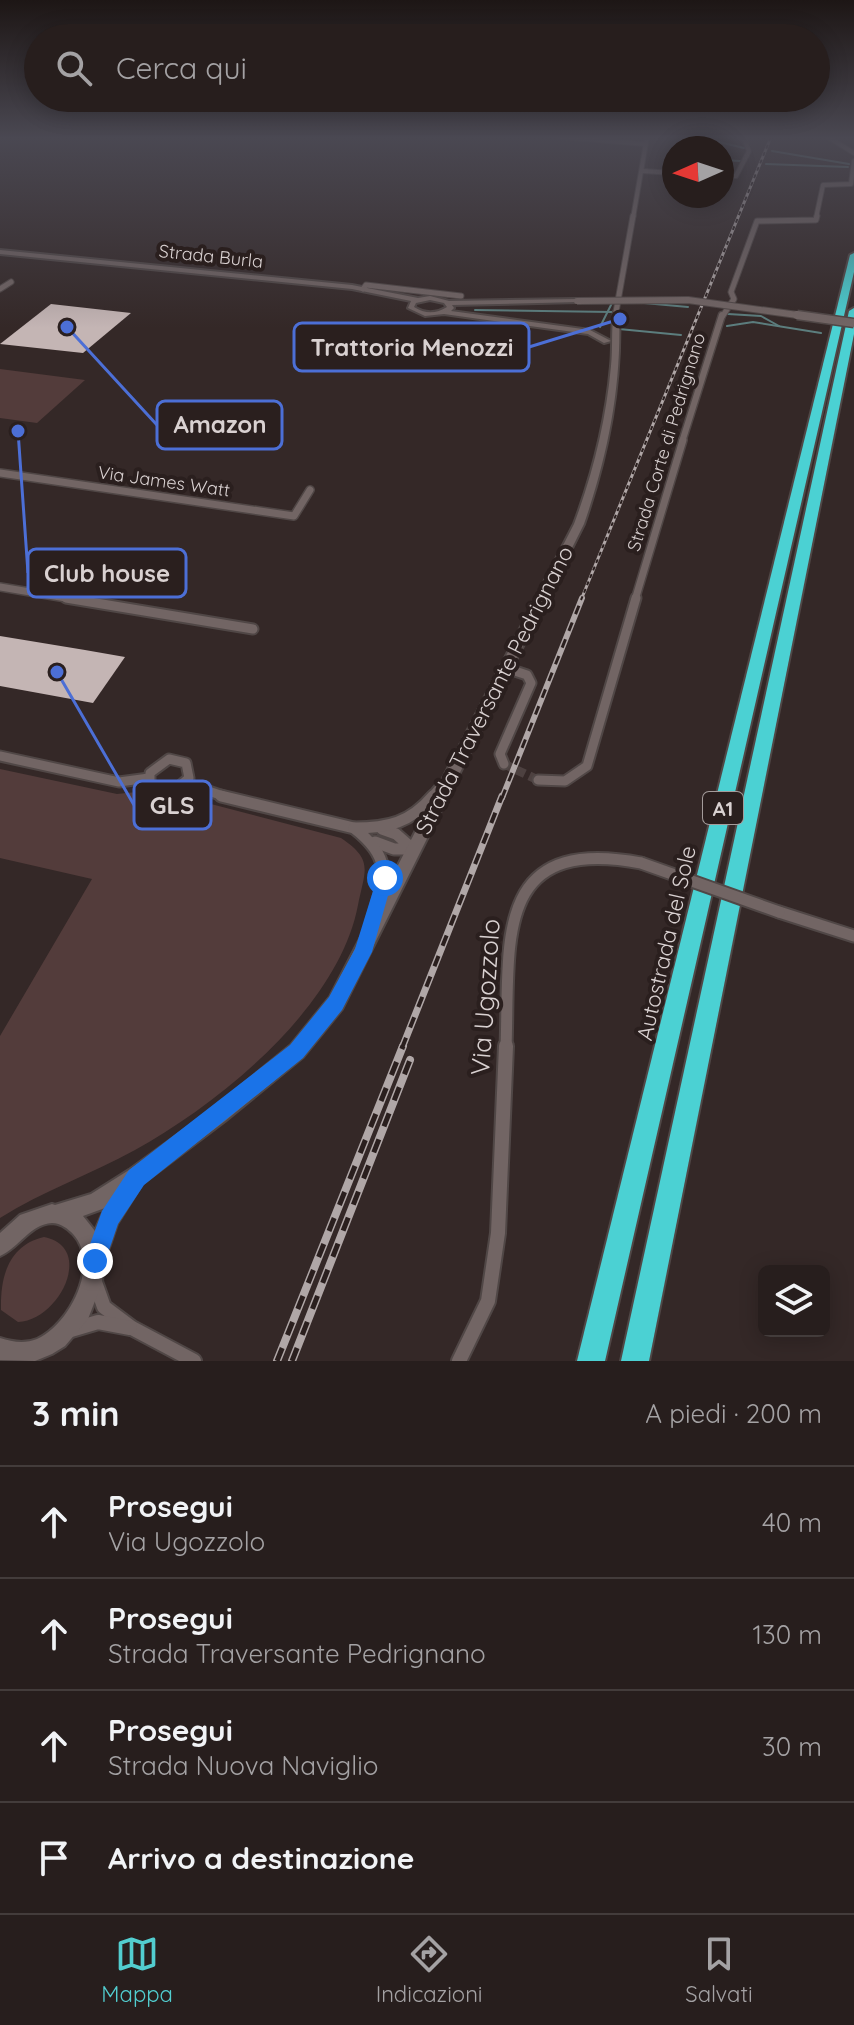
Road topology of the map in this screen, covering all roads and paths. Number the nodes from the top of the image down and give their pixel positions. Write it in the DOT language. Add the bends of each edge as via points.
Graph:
graph roads {
  1 [pos="637,201"];
  2 [pos="820,201"];
  3 [pos="0,252"];
  4 [pos="854,255"];
  5 [pos="11,282"];
  6 [pos="0,289"];
  7 [pos="363,289"];
  8 [pos="461,296"];
  9 [pos="417,300"];
  10 [pos="449,303"];
  11 [pos="617,306"];
  12 [pos="854,311"];
  13 [pos="444,312"];
  14 [pos="854,323"];
  15 [pos="608,334"];
  16 [pos="612,386"];
  17 [pos="0,473"];
  18 [pos="310,490"];
  19 [pos="0,587"];
  20 [pos="253,629"];
  21 [pos="506,668"];
  22 [pos="0,756"];
  23 [pos="504,764"];
  24 [pos="454,770"];
  25 [pos="149,778"];
  26 [pos="538,780"];
  27 [pos="185,783"];
  28 [pos="354,828"];
  29 [pos="381,828"];
  30 [pos="375,842"];
  31 [pos="413,849"];
  32 [pos="854,936"];
  33 [pos="363,952"];
  34 [pos="136,1177"];
  35 [pos="56,1214"];
  36 [pos="0,1246"];
  37 [pos="94,1270"];
  38 [pos="132,1328"];
  39 [pos="64,1332"];
  40 [pos="0,1349"];
  41 [pos="33,1355"];
  42 [pos="194,1361"];
  43 [pos="459,1361"];
  44 [pos="591,1361"];
  45 [pos="635,1361"];
  1 -- 11 [label="street, Strada Traversante Pedrignano"];
  2 -- 26 [label="street, Strada Corte di Pedrignano" via="816,220 757,221 663,503 587,766 562,784"];
  3 -- 7 [label="street, Strada Burla"];
  4 -- 44 [label="highway, Autostrada del Sole / A1"];
  5 -- 6 [label="street"];
  7 -- 8 [label="street" via="366,285"];
  7 -- 9 [label="street, Strada Burla"];
  9 -- 10 [label="street, Strada Burla"];
  9 -- 13 [label="street, Strada Burla" via="410,305 413,311"];
  10 -- 13 [label="street" via="451,308"];
  10 -- 14 [label="street, Strada Burla, bridge" via="688,300"];
  11 -- 15 [label="street, Strada Traversante Pedrignano"];
  12 -- 45 [label="highway, A1"];
  13 -- 15 [label="street"];
  15 -- 16 [label="street, Strada Traversante Pedrignano"];
  15 -- 16 [label="street, Strada Traversante Pedrignano" via="615,362"];
  16 -- 21 [label="street, Strada Traversante Pedrignano" via="590,496"];
  17 -- 18 [label="street, Via James Watt" via="294,516"];
  19 -- 20 [label="street"];
  21 -- 23 [label="street" via="527,675 531,683 500,754"];
  21 -- 24 [label="street, Strada Traversante Pedrignano"];
  22 -- 25 [label="street" via="119,782"];
  24 -- 29 [label="street" via="412,820"];
  24 -- 31 [label="street, Strada Traversante Pedrignano"];
  25 -- 27 [label="street" via="162,792"];
  25 -- 27 [label="street" via="158,764 175,759 189,767"];
  27 -- 28 [label="street"];
  28 -- 29 [label="street"];
  28 -- 30 [label="street"];
  29 -- 31 [label="street"];
  30 -- 31 [label="street"];
  30 -- 33 [label="street" via="385,878"];
  31 -- 33 [label="street, Strada Traversante Pedrignano"];
  32 -- 43 [label="street, Via Ugozzolo, bridge" via="641,863 596,856 557,861 529,880 511,929 498,1233 488,1301"];
  33 -- 34 [label="street, Strada Traversante Pedrignano" via="336,1003 297,1051"];
  34 -- 35 [label="street" via="95,1203"];
  34 -- 37 [label="street" via="109,1219"];
  35 -- 36 [label="street" via="24,1224"];
  35 -- 37 [label="street" via="84,1227 92,1241"];
  37 -- 38 [label="street" via="104,1307"];
  37 -- 39 [label="street" via="77,1316"];
  38 -- 39 [label="street" via="98,1322"];
  38 -- 42 [label="street"];
  39 -- 41 [label="street"];
  40 -- 41 [label="street"];
}
